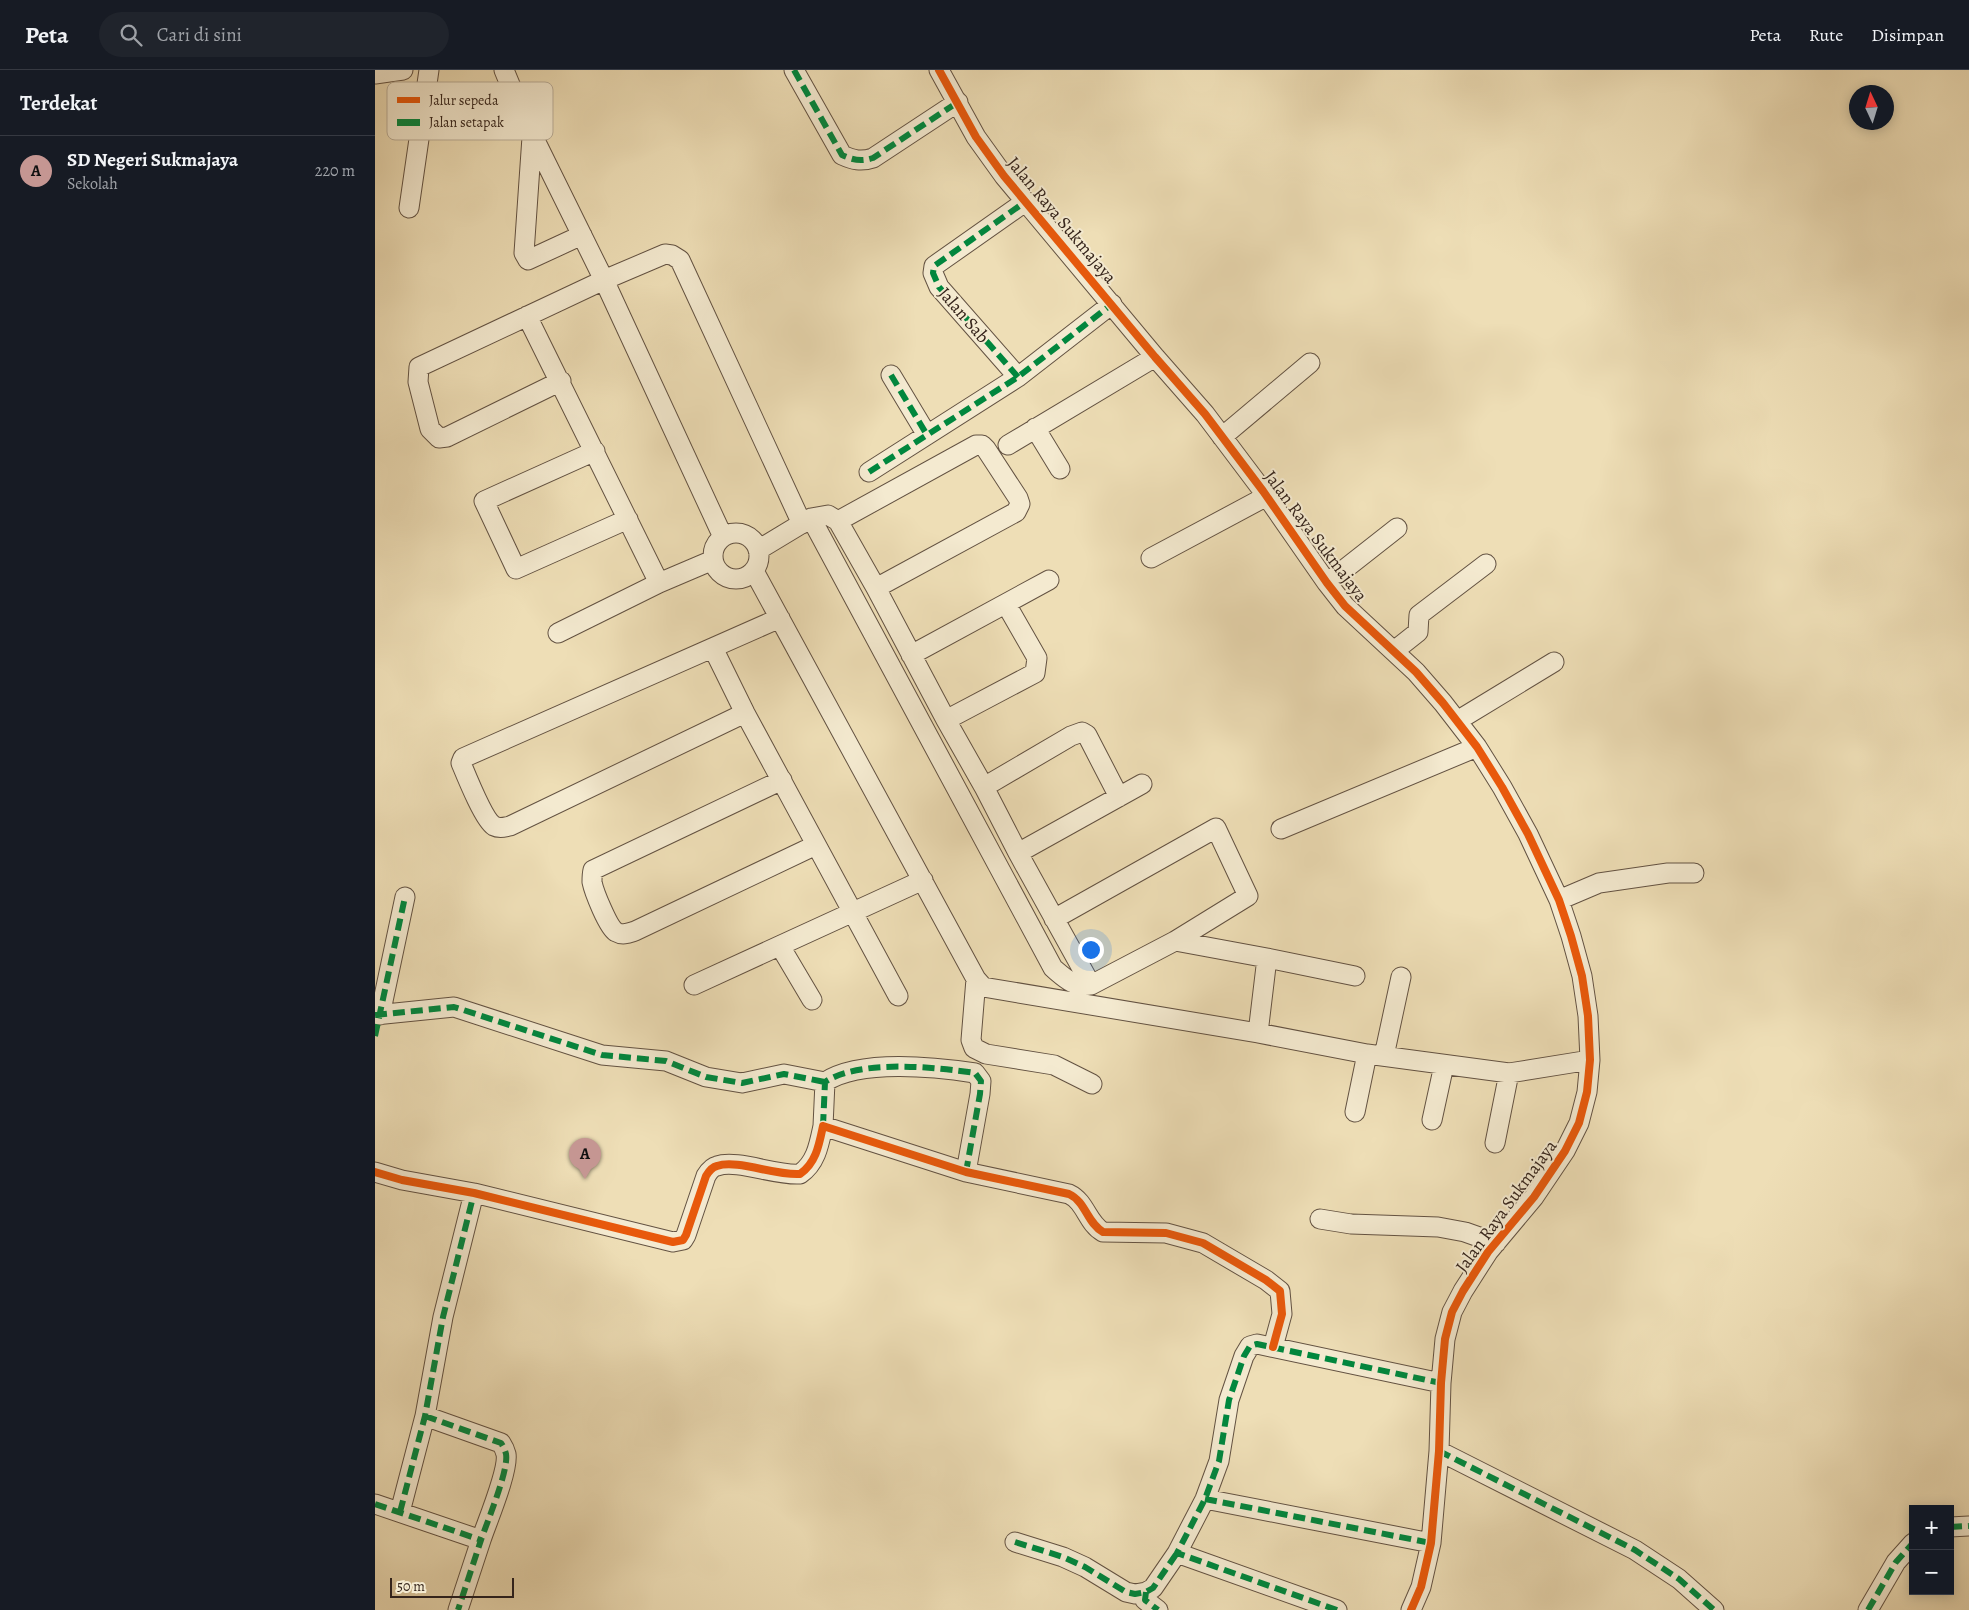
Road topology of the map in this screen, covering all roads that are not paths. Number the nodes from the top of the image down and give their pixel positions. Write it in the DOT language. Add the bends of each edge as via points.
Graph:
graph roads {
  1 [pos="403,70"];
  2 [pos="504,70"];
  3 [pos="794,70"];
  4 [pos="939,70"];
  5 [pos="375,74"];
  6 [pos="509,82"];
  7 [pos="958,102"];
  8 [pos="419,140"];
  9 [pos="533,140"];
  10 [pos="535,140"];
  11 [pos="1025,202"];
  12 [pos="409,208"];
  13 [pos="582,235"];
  14 [pos="604,280"];
  15 [pos="1112,304"];
  16 [pos="527,316"];
  17 [pos="1155,357"];
  18 [pos="1310,363"];
  19 [pos="891,375"];
  20 [pos="1018,377"];
  21 [pos="561,381"];
  22 [pos="1035,428"];
  23 [pos="927,434"];
  24 [pos="1222,437"];
  25 [pos="1008,445"];
  26 [pos="595,451"];
  27 [pos="1060,469"];
  28 [pos="869,472"];
  29 [pos="1267,496"];
  30 [pos="627,519"];
  31 [pos="806,521"];
  32 [pos="838,521"];
  33 [pos="1397,528"];
  34 [pos="723,537"];
  35 [pos="759,550"];
  36 [pos="1151,558"];
  37 [pos="713,560"];
  38 [pos="1486,564"];
  39 [pos="754,572"];
  40 [pos="1049,580"];
  41 [pos="659,583"];
  42 [pos="1327,583"];
  43 [pos="876,588"];
  44 [pos="1006,604"];
  45 [pos="780,618"];
  46 [pos="558,633"];
  47 [pos="713,648"];
  48 [pos="1394,651"];
  49 [pos="911,655"];
  50 [pos="1554,662"];
  51 [pos="745,713"];
  52 [pos="946,720"];
  53 [pos="1457,721"];
  54 [pos="1477,747"];
  55 [pos="782,780"];
  56 [pos="1142,784"];
  57 [pos="984,787"];
  58 [pos="1119,797"];
  59 [pos="1281,829"];
  60 [pos="816,845"];
  61 [pos="1018,853"];
  62 [pos="1694,873"];
  63 [pos="923,880"];
  64 [pos="405,897"];
  65 [pos="1559,900"];
  66 [pos="851,913"];
  67 [pos="1054,919"];
  68 [pos="1175,941"];
  69 [pos="780,946"];
  70 [pos="1267,958"];
  71 [pos="1355,976"];
  72 [pos="1401,977"];
  73 [pos="976,979"];
  74 [pos="694,985"];
  75 [pos="1091,985"];
  76 [pos="897,996"];
  77 [pos="812,1000"];
  78 [pos="377,1015"];
  79 [pos="1258,1033"];
  80 [pos="1375,1055"];
  81 [pos="1590,1060"];
  82 [pos="1444,1065"];
  83 [pos="1509,1073"];
  84 [pos="825,1082"];
  85 [pos="1092,1084"];
  86 [pos="1355,1112"];
  87 [pos="1432,1120"];
  88 [pos="823,1126"];
  89 [pos="1495,1143"];
  90 [pos="375,1172"];
  91 [pos="966,1172"];
  92 [pos="474,1193"];
  93 [pos="1320,1219"];
  94 [pos="1496,1243"];
  95 [pos="1273,1347"];
  96 [pos="1441,1383"];
  97 [pos="425,1416"];
  98 [pos="1439,1451"];
  99 [pos="1205,1499"];
  100 [pos="375,1504"];
  101 [pos="400,1512"];
  102 [pos="1969,1526"];
  103 [pos="1954,1527"];
  104 [pos="481,1540"];
  105 [pos="1015,1542"];
  106 [pos="1431,1543"];
  107 [pos="1909,1548"];
  108 [pos="1177,1553"];
  109 [pos="1146,1592"];
  110 [pos="458,1610"];
  111 [pos="1158,1610"];
  112 [pos="1337,1610"];
  113 [pos="1411,1610"];
  114 [pos="1714,1610"];
  115 [pos="1868,1610"];
  1 -- 5 [label="street"];
  2 -- 6 [label="street"];
  3 -- 7 [label="street" via="842,155 855,160 873,158"];
  4 -- 7 [label="street, Jalan Raya Sukmajaya"];
  7 -- 11 [label="street, Jalan Raya Sukmajaya" via="976,137"];
  8 -- 12 [label="street"];
  9 -- 13 [label="street" via="524,253 528,260"];
  10 -- 13 [label="street"];
  11 -- 15 [label="street, Jalan Raya Sukmajaya"];
  11 -- 20 [label="street, Jalan Sab" via="934,266 933,273 939,287"];
  13 -- 14 [label="street"];
  14 -- 16 [label="street"];
  14 -- 31 [label="street" via="665,254 680,260"];
  14 -- 34 [label="street"];
  15 -- 17 [label="street, Jalan Raya Sukmajaya"];
  15 -- 20 [label="street"];
  16 -- 21 [label="street"];
  16 -- 21 [label="street" via="419,368 418,382 430,430 439,438 447,436"];
  17 -- 22 [label="street"];
  17 -- 24 [label="street, Jalan Raya Sukmajaya"];
  18 -- 24 [label="street"];
  19 -- 23 [label="street"];
  20 -- 23 [label="street"];
  21 -- 26 [label="street"];
  22 -- 25 [label="street"];
  22 -- 27 [label="street"];
  23 -- 28 [label="street"];
  24 -- 29 [label="street, Jalan Raya Sukmajaya"];
  26 -- 30 [label="street"];
  26 -- 30 [label="street" via="485,501 515,569"];
  29 -- 36 [label="street"];
  29 -- 42 [label="street, Jalan Raya Sukmajaya"];
  30 -- 41 [label="street"];
  31 -- 32 [label="street" via="828,515"];
  31 -- 35 [label="street"];
  31 -- 75 [label="street" via="1053,968 1074,985"];
  32 -- 43 [label="street"];
  32 -- 43 [label="street" via="976,445 986,448 1018,498 1016,512"];
  33 -- 42 [label="street"];
  34 -- 35 [label="street" via="743,534 754,540"];
  34 -- 37 [label="street" via="714,547"];
  35 -- 39 [label="street" via="760,559"];
  37 -- 39 [label="street" via="718,572 730,579 743,579"];
  37 -- 41 [label="street"];
  38 -- 48 [label="street" via="1419,615 1418,632"];
  39 -- 45 [label="street"];
  40 -- 44 [label="street"];
  41 -- 46 [label="street"];
  42 -- 48 [label="street, Jalan Raya Sukmajaya" via="1345,606"];
  43 -- 49 [label="street"];
  44 -- 49 [label="street"];
  44 -- 52 [label="street" via="1037,658 1035,673"];
  45 -- 47 [label="street"];
  45 -- 63 [label="street"];
  47 -- 51 [label="street"];
  47 -- 51 [label="street" via="463,758 461,763 471,787 492,825 499,828 510,826"];
  48 -- 53 [label="street, Jalan Raya Sukmajaya"];
  49 -- 52 [label="street"];
  50 -- 53 [label="street"];
  51 -- 55 [label="street"];
  52 -- 57 [label="street"];
  53 -- 54 [label="street, Jalan Raya Sukmajaya"];
  54 -- 59 [label="street"];
  54 -- 65 [label="street, Jalan Raya Sukmajaya" via="1528,834"];
  55 -- 60 [label="street"];
  55 -- 60 [label="street" via="593,870 592,882 610,926 623,935 635,931"];
  56 -- 58 [label="street"];
  57 -- 58 [label="street" via="1082,732 1087,735"];
  57 -- 61 [label="street"];
  58 -- 61 [label="street"];
  60 -- 66 [label="street"];
  61 -- 67 [label="street"];
  62 -- 65 [label="street" via="1668,873 1599,883"];
  63 -- 66 [label="street"];
  63 -- 73 [label="street"];
  64 -- 78 [label="street"];
  65 -- 81 [label="street, Jalan Raya Sukmajaya" via="1582,976"];
  66 -- 69 [label="street"];
  66 -- 76 [label="street"];
  67 -- 68 [label="street" via="1216,828 1248,896"];
  67 -- 75 [label="street"];
  68 -- 70 [label="street"];
  68 -- 75 [label="street"];
  69 -- 74 [label="street"];
  69 -- 77 [label="street"];
  70 -- 71 [label="street"];
  70 -- 79 [label="street"];
  72 -- 80 [label="street"];
  73 -- 79 [label="street" via="983,986 994,989"];
  73 -- 85 [label="street" via="971,1040 974,1048 986,1054 1054,1065"];
  78 -- 84 [label="street" via="454,1006 602,1055 666,1061 720,1080 742,1083 784,1074"];
  79 -- 80 [label="street"];
  80 -- 82 [label="street"];
  80 -- 86 [label="street"];
  81 -- 83 [label="street"];
  81 -- 94 [label="street, Jalan Raya Sukmajaya" via="1587,1092 1579,1123 1565,1151 1534,1197"];
  82 -- 83 [label="street"];
  82 -- 87 [label="street"];
  83 -- 89 [label="street"];
  84 -- 88 [label="street"];
  84 -- 91 [label="street" via="851,1070 899,1066 975,1073 981,1080 980,1094"];
  88 -- 91 [label="street"];
  88 -- 92 [label="street" via="817,1154 800,1174 719,1165 711,1168 687,1235 683,1240 673,1242"];
  90 -- 92 [label="street"];
  91 -- 95 [label="street" via="1069,1194 1079,1200 1096,1227 1103,1232 1166,1233 1203,1242 1281,1291 1282,1314"];
  92 -- 97 [label="street" via="443,1317"];
  93 -- 94 [label="street" via="1351,1224 1438,1228 1465,1232"];
  94 -- 96 [label="street, Jalan Raya Sukmajaya" via="1452,1312 1445,1339"];
  95 -- 96 [label="street"];
  95 -- 99 [label="street" via="1250,1346 1243,1356 1229,1400 1219,1461"];
  96 -- 98 [label="street, Jalan Raya Sukmajaya"];
  97 -- 101 [label="street"];
  97 -- 104 [label="street" via="501,1443 504,1448 505,1469"];
  98 -- 106 [label="street, Jalan Raya Sukmajaya"];
  98 -- 114 [label="street" via="1635,1550 1679,1579"];
  99 -- 106 [label="street"];
  99 -- 108 [label="street"];
  100 -- 101 [label="street"];
  101 -- 104 [label="street"];
  102 -- 103 [label="street"];
  104 -- 110 [label="street"];
  105 -- 109 [label="street" via="1085,1567 1126,1592"];
  106 -- 113 [label="street, Jalan Raya Sukmajaya" via="1421,1587"];
  107 -- 115 [label="street" via="1896,1562"];
  108 -- 109 [label="street" via="1153,1588"];
  108 -- 112 [label="street"];
  109 -- 111 [label="street" via="1145,1600"];
}
